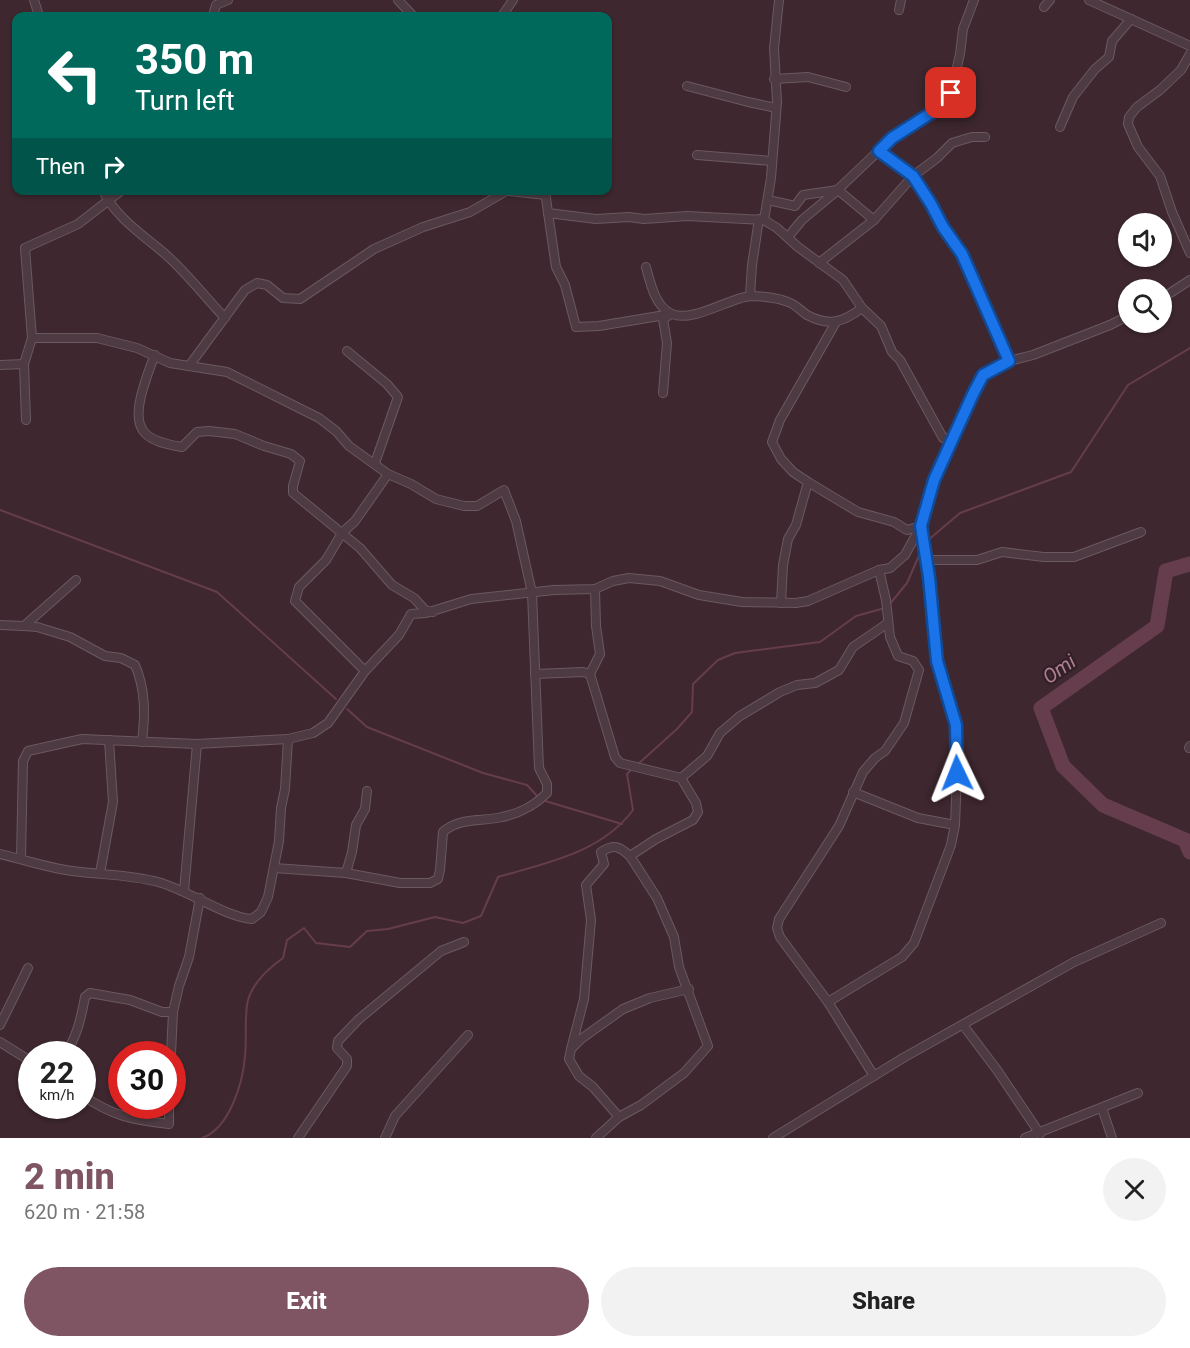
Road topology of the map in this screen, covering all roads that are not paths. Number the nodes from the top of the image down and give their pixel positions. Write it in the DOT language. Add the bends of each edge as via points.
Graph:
graph roads {
  1 [pos="228,0"];
  2 [pos="398,0"];
  3 [pos="779,0"];
  4 [pos="901,0"];
  5 [pos="974,0"];
  6 [pos="1092,1"];
  7 [pos="214,3"];
  8 [pos="898,10"];
  9 [pos="409,12"];
  10 [pos="1131,19"];
  11 [pos="1190,46"];
  12 [pos="1190,54"];
  13 [pos="774,79"];
  14 [pos="687,86"];
  15 [pos="846,87"];
  16 [pos="776,108"];
  17 [pos="1060,127"];
  18 [pos="985,137"];
  19 [pos="879,151"];
  20 [pos="697,155"];
  21 [pos="772,160"];
  22 [pos="913,176"];
  23 [pos="838,190"];
  24 [pos="105,195"];
  25 [pos="116,195"];
  26 [pos="501,195"];
  27 [pos="546,195"];
  28 [pos="768,200"];
  29 [pos="108,201"];
  30 [pos="548,213"];
  31 [pos="761,220"];
  32 [pos="874,220"];
  33 [pos="788,237"];
  34 [pos="1190,253"];
  35 [pos="819,263"];
  36 [pos="646,267"];
  37 [pos="1190,280"];
  38 [pos="1172,292"];
  39 [pos="750,296"];
  40 [pos="862,308"];
  41 [pos="672,314"];
  42 [pos="225,318"];
  43 [pos="1118,320"];
  44 [pos="836,322"];
  45 [pos="32,338"];
  46 [pos="346,351"];
  47 [pos="154,355"];
  48 [pos="1009,361"];
  49 [pos="24,364"];
  50 [pos="0,365"];
  51 [pos="189,366"];
  52 [pos="663,393"];
  53 [pos="26,420"];
  54 [pos="953,438"];
  55 [pos="375,463"];
  56 [pos="388,474"];
  57 [pos="808,482"];
  58 [pos="921,526"];
  59 [pos="342,532"];
  60 [pos="1141,532"];
  61 [pos="926,560"];
  62 [pos="879,570"];
  63 [pos="75,580"];
  64 [pos="595,589"];
  65 [pos="532,593"];
  66 [pos="781,603"];
  67 [pos="433,612"];
  68 [pos="888,623"];
  69 [pos="0,625"];
  70 [pos="24,626"];
  71 [pos="365,670"];
  72 [pos="535,674"];
  73 [pos="590,674"];
  74 [pos="288,739"];
  75 [pos="110,740"];
  76 [pos="142,742"];
  77 [pos="197,744"];
  78 [pos="681,778"];
  79 [pos="367,791"];
  80 [pos="853,792"];
  81 [pos="955,825"];
  82 [pos="0,854"];
  83 [pos="630,856"];
  84 [pos="21,858"];
  85 [pos="274,868"];
  86 [pos="100,873"];
  87 [pos="346,873"];
  88 [pos="184,891"];
  89 [pos="200,898"];
  90 [pos="1161,923"];
  91 [pos="464,942"];
  92 [pos="28,968"];
  93 [pos="689,989"];
  94 [pos="828,1002"];
  95 [pos="173,1012"];
  96 [pos="0,1025"];
  97 [pos="963,1025"];
  98 [pos="468,1035"];
  99 [pos="73,1041"];
  100 [pos="172,1041"];
  101 [pos="0,1042"];
  102 [pos="571,1049"];
  103 [pos="18,1053"];
  104 [pos="874,1076"];
  105 [pos="1138,1093"];
  106 [pos="1102,1108"];
  107 [pos="619,1117"];
  108 [pos="132,1119"];
  109 [pos="169,1119"];
  110 [pos="1040,1134"];
  111 [pos="298,1138"];
  112 [pos="385,1138"];
  113 [pos="596,1138"];
  114 [pos="773,1138"];
  115 [pos="1025,1138"];
  116 [pos="1112,1138"];
  1 -- 7 [label="street"];
  2 -- 9 [label="street"];
  3 -- 13 [label="street"];
  4 -- 8 [label="street"];
  5 -- 19 [label="street" via="963,29 951,93 931,113"];
  6 -- 10 [label="street"];
  10 -- 11 [label="street"];
  10 -- 17 [label="street" via="1112,41 1109,57 1073,98"];
  12 -- 34 [label="street" via="1180,70 1137,107 1128,124 1138,147 1160,176"];
  13 -- 15 [label="street" via="808,77"];
  13 -- 16 [label="street"];
  14 -- 16 [label="street"];
  16 -- 21 [label="street"];
  18 -- 22 [label="street" via="952,143"];
  19 -- 22 [label="street"];
  19 -- 23 [label="street"];
  20 -- 21 [label="street"];
  21 -- 28 [label="street"];
  22 -- 32 [label="street"];
  22 -- 48 [label="street" via="962,254"];
  23 -- 28 [label="street" via="802,195 795,206"];
  23 -- 32 [label="street"];
  23 -- 33 [label="street"];
  24 -- 29 [label="street"];
  25 -- 29 [label="street"];
  26 -- 42 [label="street" via="470,212 374,249 300,299 283,298 267,285 257,283 245,290"];
  27 -- 30 [label="street"];
  28 -- 31 [label="street"];
  29 -- 42 [label="street"];
  29 -- 45 [label="street" via="78,224 25,248"];
  30 -- 31 [label="street" via="596,219 687,216"];
  30 -- 41 [label="street" via="556,267 576,327"];
  31 -- 33 [label="street"];
  31 -- 39 [label="street"];
  32 -- 35 [label="street"];
  33 -- 35 [label="street"];
  35 -- 40 [label="street" via="843,280"];
  36 -- 41 [label="street" via="652,290"];
  37 -- 38 [label="street"];
  39 -- 41 [label="street" via="711,311"];
  39 -- 44 [label="street" via="788,302 822,321"];
  40 -- 44 [label="street"];
  40 -- 54 [label="street" via="881,326 943,438"];
  41 -- 52 [label="street" via="663,319 667,343"];
  42 -- 51 [label="street"];
  43 -- 48 [label="street"];
  44 -- 57 [label="street" via="773,434 772,442 781,459"];
  45 -- 47 [label="street" via="97,338"];
  45 -- 49 [label="street"];
  46 -- 55 [label="street" via="398,397"];
  47 -- 51 [label="street"];
  47 -- 59 [label="street" via="137,411 142,431 182,447 197,432 235,434 291,454 300,461 293,493"];
  48 -- 54 [label="street" via="983,375"];
  49 -- 50 [label="street"];
  49 -- 53 [label="street"];
  51 -- 55 [label="street" via="227,372 254,384 319,418 349,446"];
  54 -- 58 [label="street" via="934,480"];
  55 -- 56 [label="street"];
  56 -- 59 [label="street"];
  56 -- 65 [label="street" via="436,500 464,506 477,506 504,490 516,521"];
  57 -- 58 [label="street" via="858,512 894,522 907,530"];
  57 -- 66 [label="street" via="788,539"];
  58 -- 61 [label="street"];
  58 -- 62 [label="street" via="905,555 890,568"];
  59 -- 67 [label="street" via="392,585"];
  59 -- 71 [label="street" via="326,560 299,587 295,601"];
  60 -- 61 [label="street" via="1074,557 1002,552 977,560"];
  61 -- 81 [label="street" via="937,661 956,725"];
  62 -- 66 [label="street" via="808,601"];
  62 -- 68 [label="street"];
  63 -- 70 [label="street"];
  64 -- 65 [label="street"];
  64 -- 66 [label="street" via="621,579 646,578 699,595 742,603"];
  64 -- 73 [label="street" via="600,654"];
  65 -- 67 [label="street" via="471,599"];
  65 -- 72 [label="street"];
  67 -- 71 [label="street" via="411,614 399,635"];
  68 -- 78 [label="street" via="854,647 839,670 815,683 780,692 740,716 720,733 707,756"];
  68 -- 80 [label="street" via="898,656 913,661 919,670 904,723 885,752 863,772"];
  69 -- 70 [label="street"];
  70 -- 76 [label="street" via="70,637 105,656 135,665 144,697"];
  71 -- 74 [label="street" via="328,723 313,733"];
  72 -- 73 [label="street"];
  72 -- 87 [label="street" via="539,768 547,792 529,809 449,826 443,832 441,870 438,879 430,883 400,883"];
  73 -- 78 [label="street" via="620,763"];
  74 -- 77 [label="street"];
  74 -- 85 [label="street"];
  75 -- 76 [label="street"];
  75 -- 84 [label="street" via="82,739 28,751 23,761"];
  75 -- 86 [label="street" via="113,801"];
  76 -- 77 [label="street"];
  77 -- 88 [label="street"];
  78 -- 83 [label="street" via="696,803 698,812 693,820"];
  79 -- 87 [label="street"];
  80 -- 81 [label="street" via="918,818"];
  80 -- 94 [label="street" via="844,816 786,906 777,928"];
  81 -- 94 [label="street" via="914,943 902,957"];
  82 -- 84 [label="street"];
  83 -- 93 [label="street" via="657,898 674,937 679,967"];
  83 -- 102 [label="street" via="620,847 612,846 601,852 603,864 586,885 591,920 584,999"];
  84 -- 86 [label="street" via="68,870"];
  85 -- 87 [label="street"];
  85 -- 89 [label="street" via="268,897 261,912 252,919 238,917"];
  86 -- 88 [label="street" via="140,878"];
  88 -- 89 [label="street"];
  89 -- 95 [label="street"];
  90 -- 97 [label="street" via="1074,962"];
  91 -- 111 [label="street" via="441,951 338,1041 337,1048 347,1059 347,1066"];
  92 -- 96 [label="street"];
  93 -- 102 [label="street" via="623,1009"];
  93 -- 107 [label="street" via="708,1047 684,1073"];
  94 -- 104 [label="street"];
  95 -- 99 [label="street" via="90,993 85,997"];
  95 -- 100 [label="street"];
  97 -- 104 [label="street"];
  97 -- 110 [label="street"];
  98 -- 112 [label="street" via="395,1116"];
  101 -- 103 [label="street"];
  102 -- 107 [label="street" via="569,1059 579,1076"];
  104 -- 114 [label="street"];
  105 -- 106 [label="street"];
  106 -- 110 [label="street"];
  106 -- 116 [label="street"];
  107 -- 113 [label="street"];
  108 -- 109 [label="street" via="169,1124"];
  110 -- 115 [label="street"];
}
